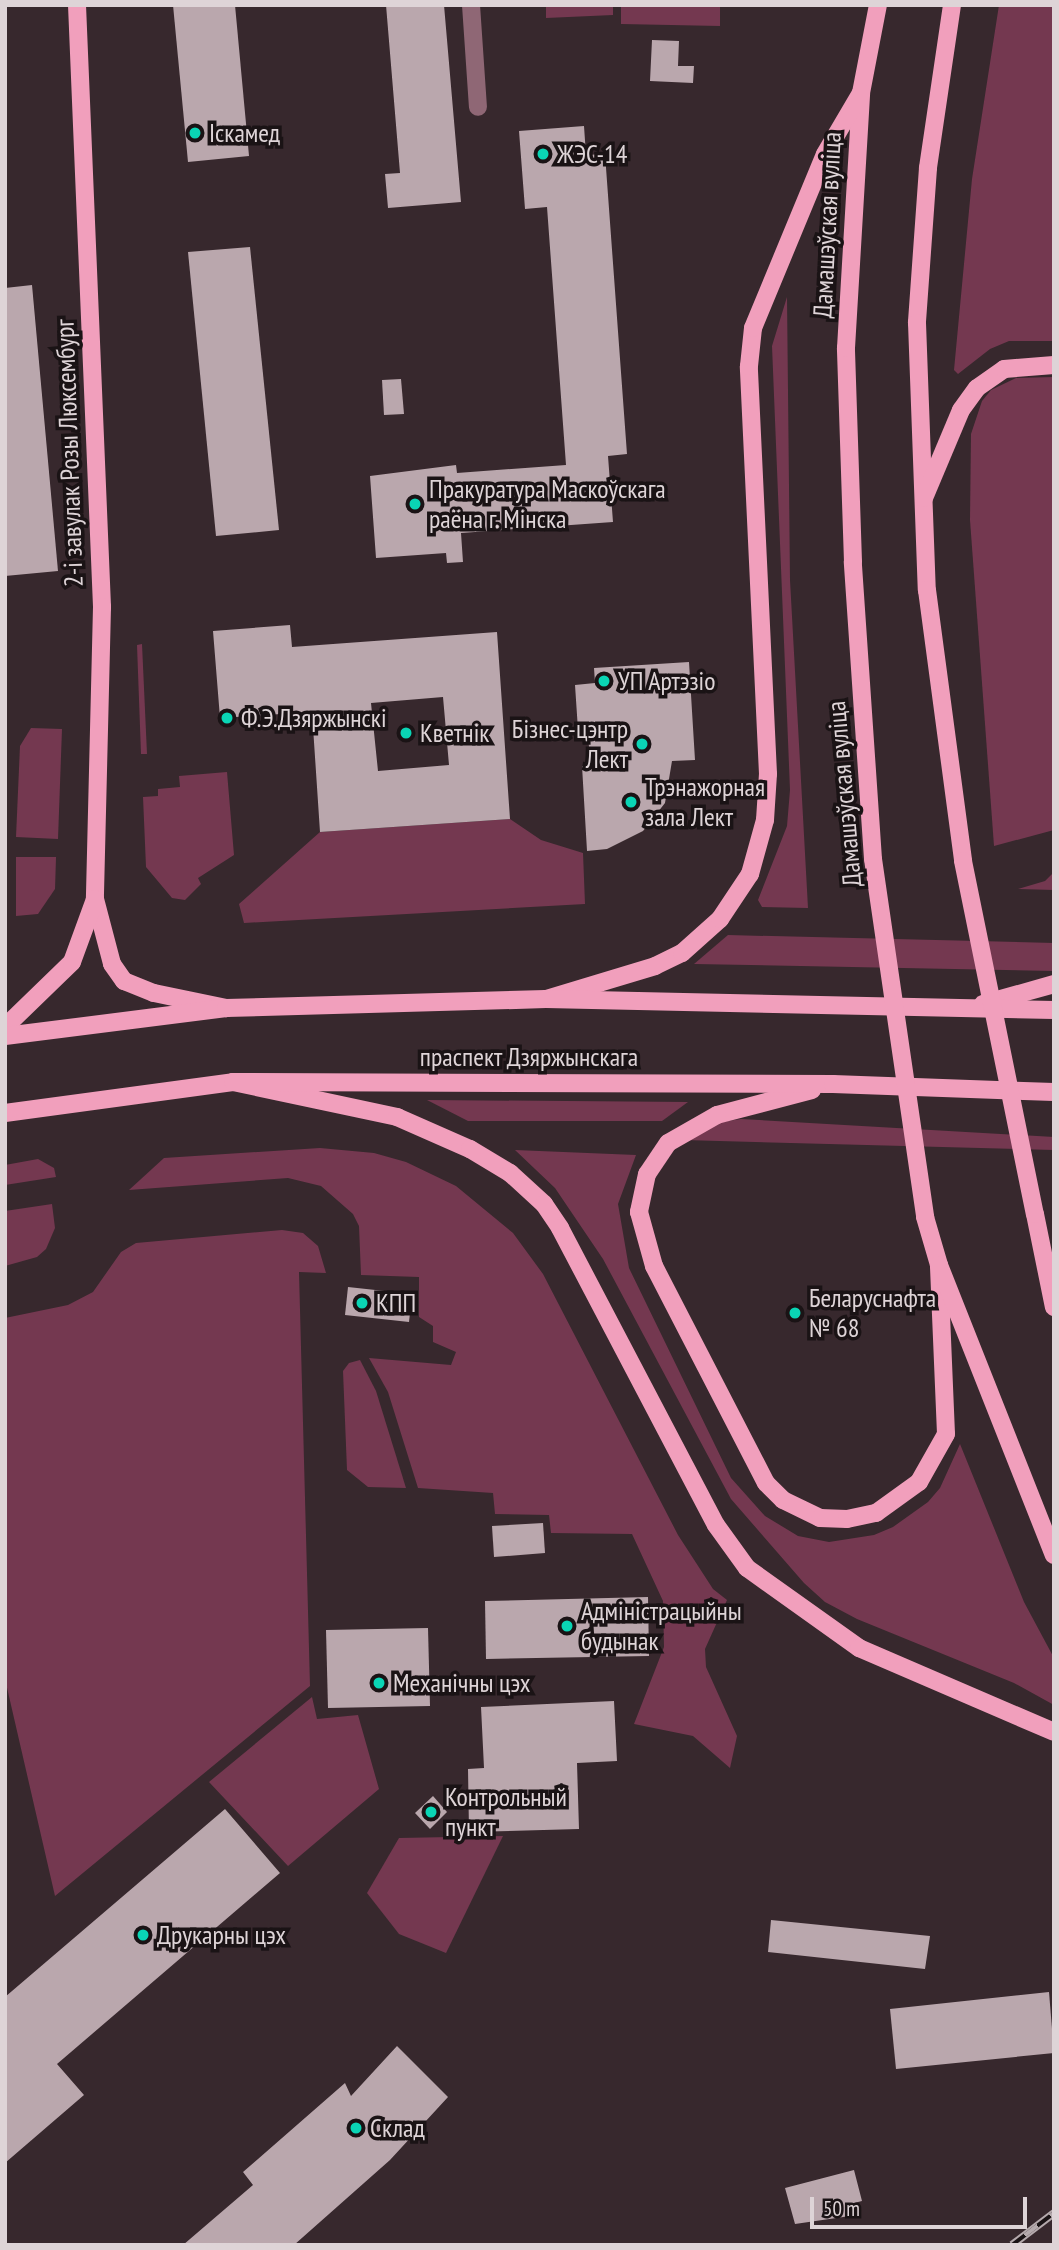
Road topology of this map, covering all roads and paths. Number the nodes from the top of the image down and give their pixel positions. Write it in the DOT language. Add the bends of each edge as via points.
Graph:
graph roads {
  1 [pos="77,5"];
  2 [pos="471,5"];
  3 [pos="878,5"];
  4 [pos="952,5"];
  5 [pos="861,93"];
  6 [pos="478,107"];
  7 [pos="1054,365"];
  8 [pos="922,504"];
  9 [pos="95,899"];
  10 [pos="1054,984"];
  11 [pos="546,999"];
  12 [pos="226,1008"];
  13 [pos="962,1009"];
  14 [pos="1054,1010"];
  15 [pos="5,1027"];
  16 [pos="5,1036"];
  17 [pos="233,1082"];
  18 [pos="833,1084"];
  19 [pos="1054,1092"];
  20 [pos="5,1114"];
  21 [pos="939,1265"];
  22 [pos="1054,1307"];
  23 [pos="1054,1555"];
  24 [pos="1054,1732"];
  1 -- 9 [label="main road, 2-і завулак Розы Люксембург" via="102,607"];
  2 -- 6 [label="street"];
  3 -- 5 [label="main road, Дамашэўская вуліца"];
  4 -- 8 [label="main road" via="928,168 917,323"];
  5 -- 11 [label="main road" via="825,154 752,328 749,366 768,774 765,820 750,874 720,919 682,953 655,966"];
  5 -- 21 [label="main road, Дамашэўская вуліца, bridge" via="846,348 853,562 873,859 925,1217"];
  7 -- 8 [label="main road" via="1004,369 977,388 961,410"];
  8 -- 22 [label="main road, bridge" via="927,590 963,861"];
  9 -- 12 [label="main road, 2-і завулак Розы Люксембург" via="112,964 124,981 154,993"];
  9 -- 15 [label="main road, 2-і завулак Розы Люксембург" via="72,962"];
  10 -- 13 [label="main road"];
  11 -- 12 [label="main road, праспект Дзяржынскага"];
  11 -- 13 [label="main road, праспект Дзяржынскага"];
  12 -- 16 [label="main road, праспект Дзяржынскага"];
  13 -- 14 [label="main road, праспект Дзяржынскага"];
  17 -- 18 [label="main road, праспект Дзяржынскага"];
  17 -- 20 [label="main road, праспект Дзяржынскага"];
  17 -- 24 [label="main road" via="397,1117 470,1149 510,1173 544,1204 560,1228 716,1525 747,1568 859,1648"];
  18 -- 19 [label="main road, праспект Дзяржынскага"];
  18 -- 21 [label="main road" via="717,1115 689,1129 668,1143 648,1174 639,1212 654,1266 753,1459 783,1500 820,1518 847,1520 876,1513 919,1482 946,1434"];
  21 -- 23 [label="main road, Дамашэўская вуліца"];
}
